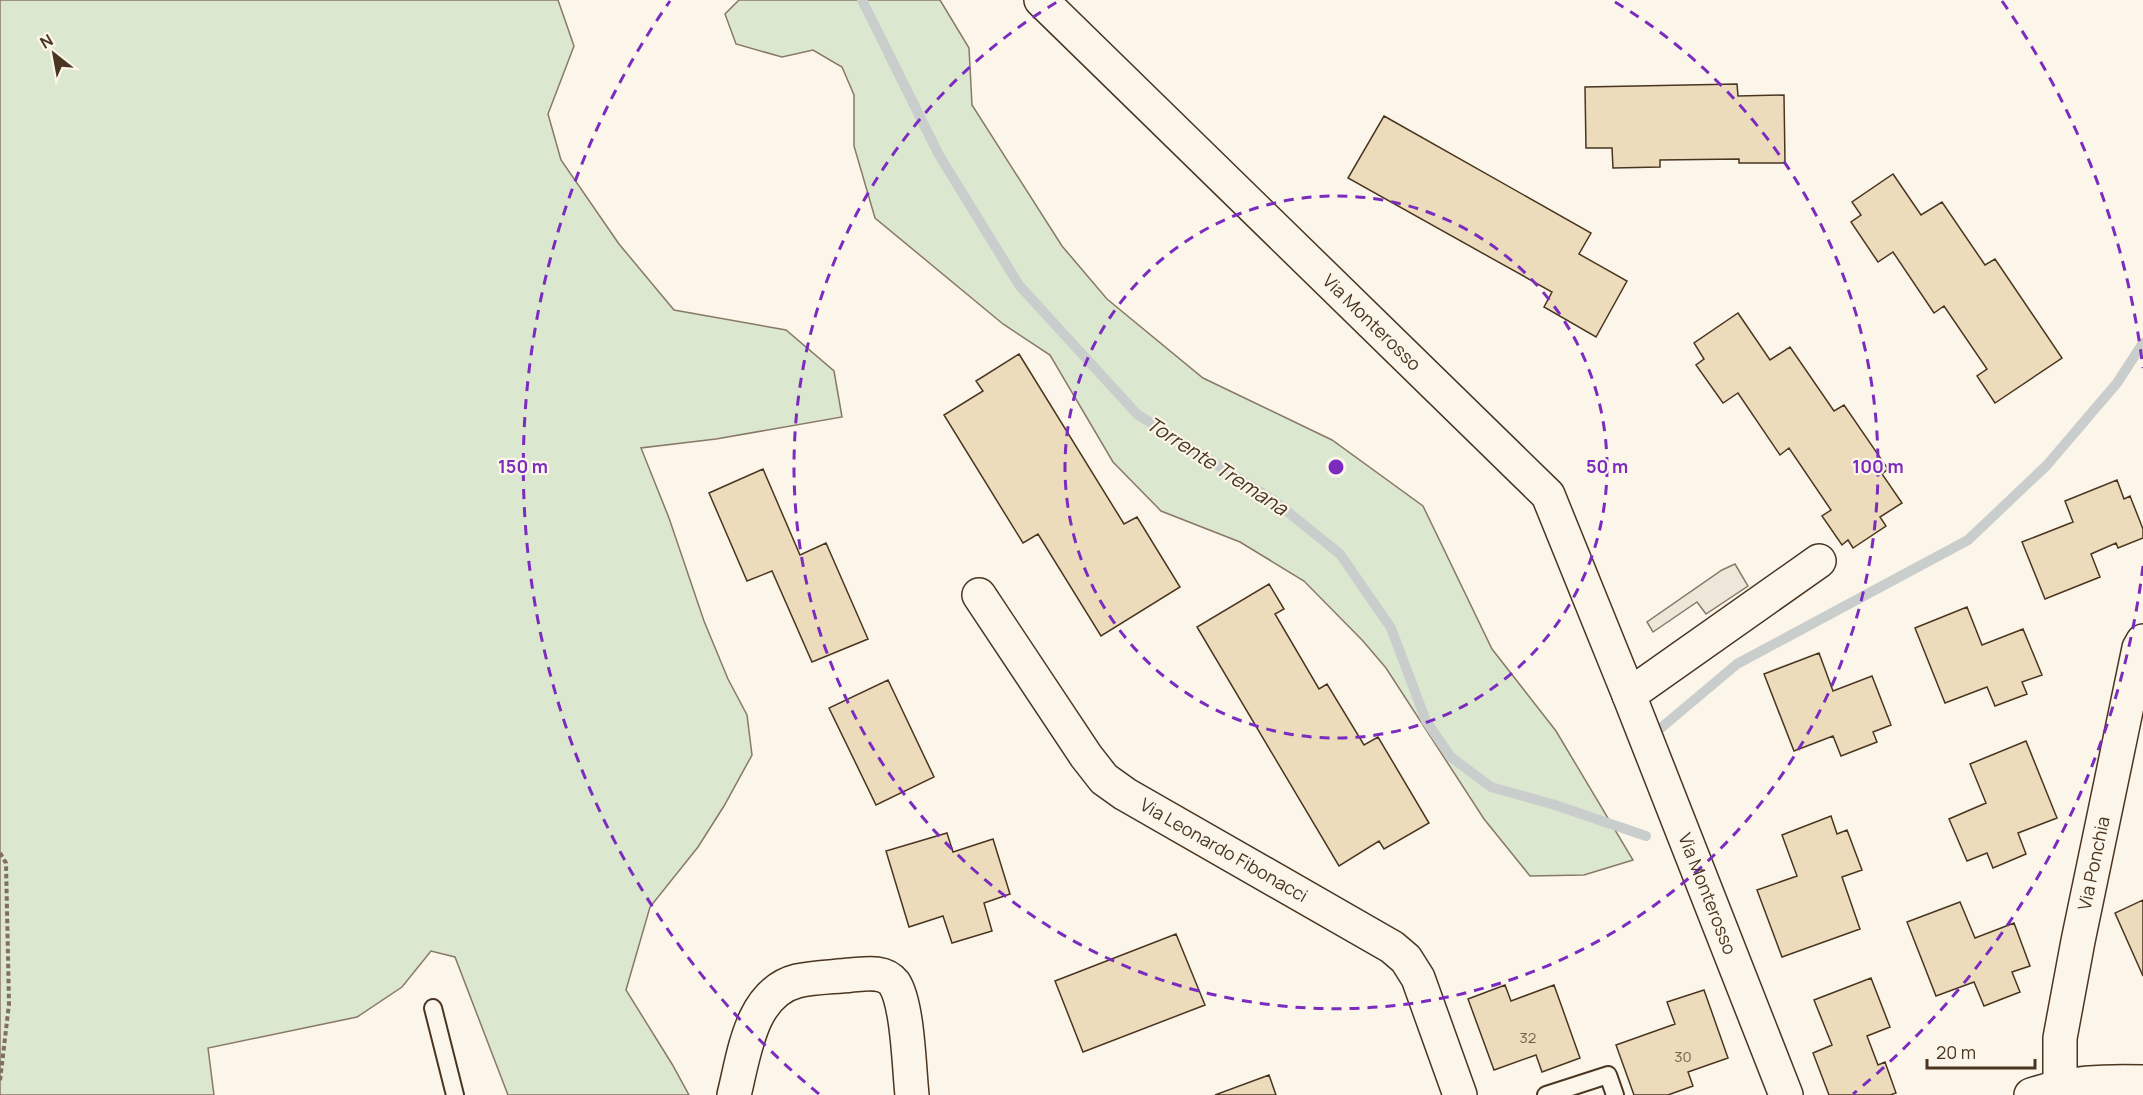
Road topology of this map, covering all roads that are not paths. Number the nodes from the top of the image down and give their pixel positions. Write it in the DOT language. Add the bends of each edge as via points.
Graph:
graph roads {
  1 [pos="1041,0"];
  2 [pos="1819,561"];
  3 [pos="980,595"];
  4 [pos="2143,641"];
  5 [pos="1629,695"];
  6 [pos="434,1008"];
  7 [pos="2143,1082"];
  8 [pos="2045,1090"];
  9 [pos="455,1095"];
  10 [pos="734,1095"];
  11 [pos="912,1095"];
  12 [pos="1460,1095"];
  13 [pos="1546,1095"];
  14 [pos="1615,1095"];
  15 [pos="1786,1095"];
  1 -- 5 [label="street, Via Monterosso" via="1548,495"];
  2 -- 5 [label="street"];
  3 -- 12 [label="street, Via Leonardo Fibonacci" via="1104,779 1392,947 1406,959 1418,978"];
  4 -- 8 [label="street, Via Ponchia" via="2060,1038"];
  5 -- 15 [label="street, Via Monterosso"];
  6 -- 9 [label="lane"];
  7 -- 8 [label="street" via="2098,1081"];
  10 -- 11 [label="street" via="760,1008 777,992 796,981 874,973 892,981 902,998"];
  13 -- 14 [label="lane" via="1608,1075"];
}
